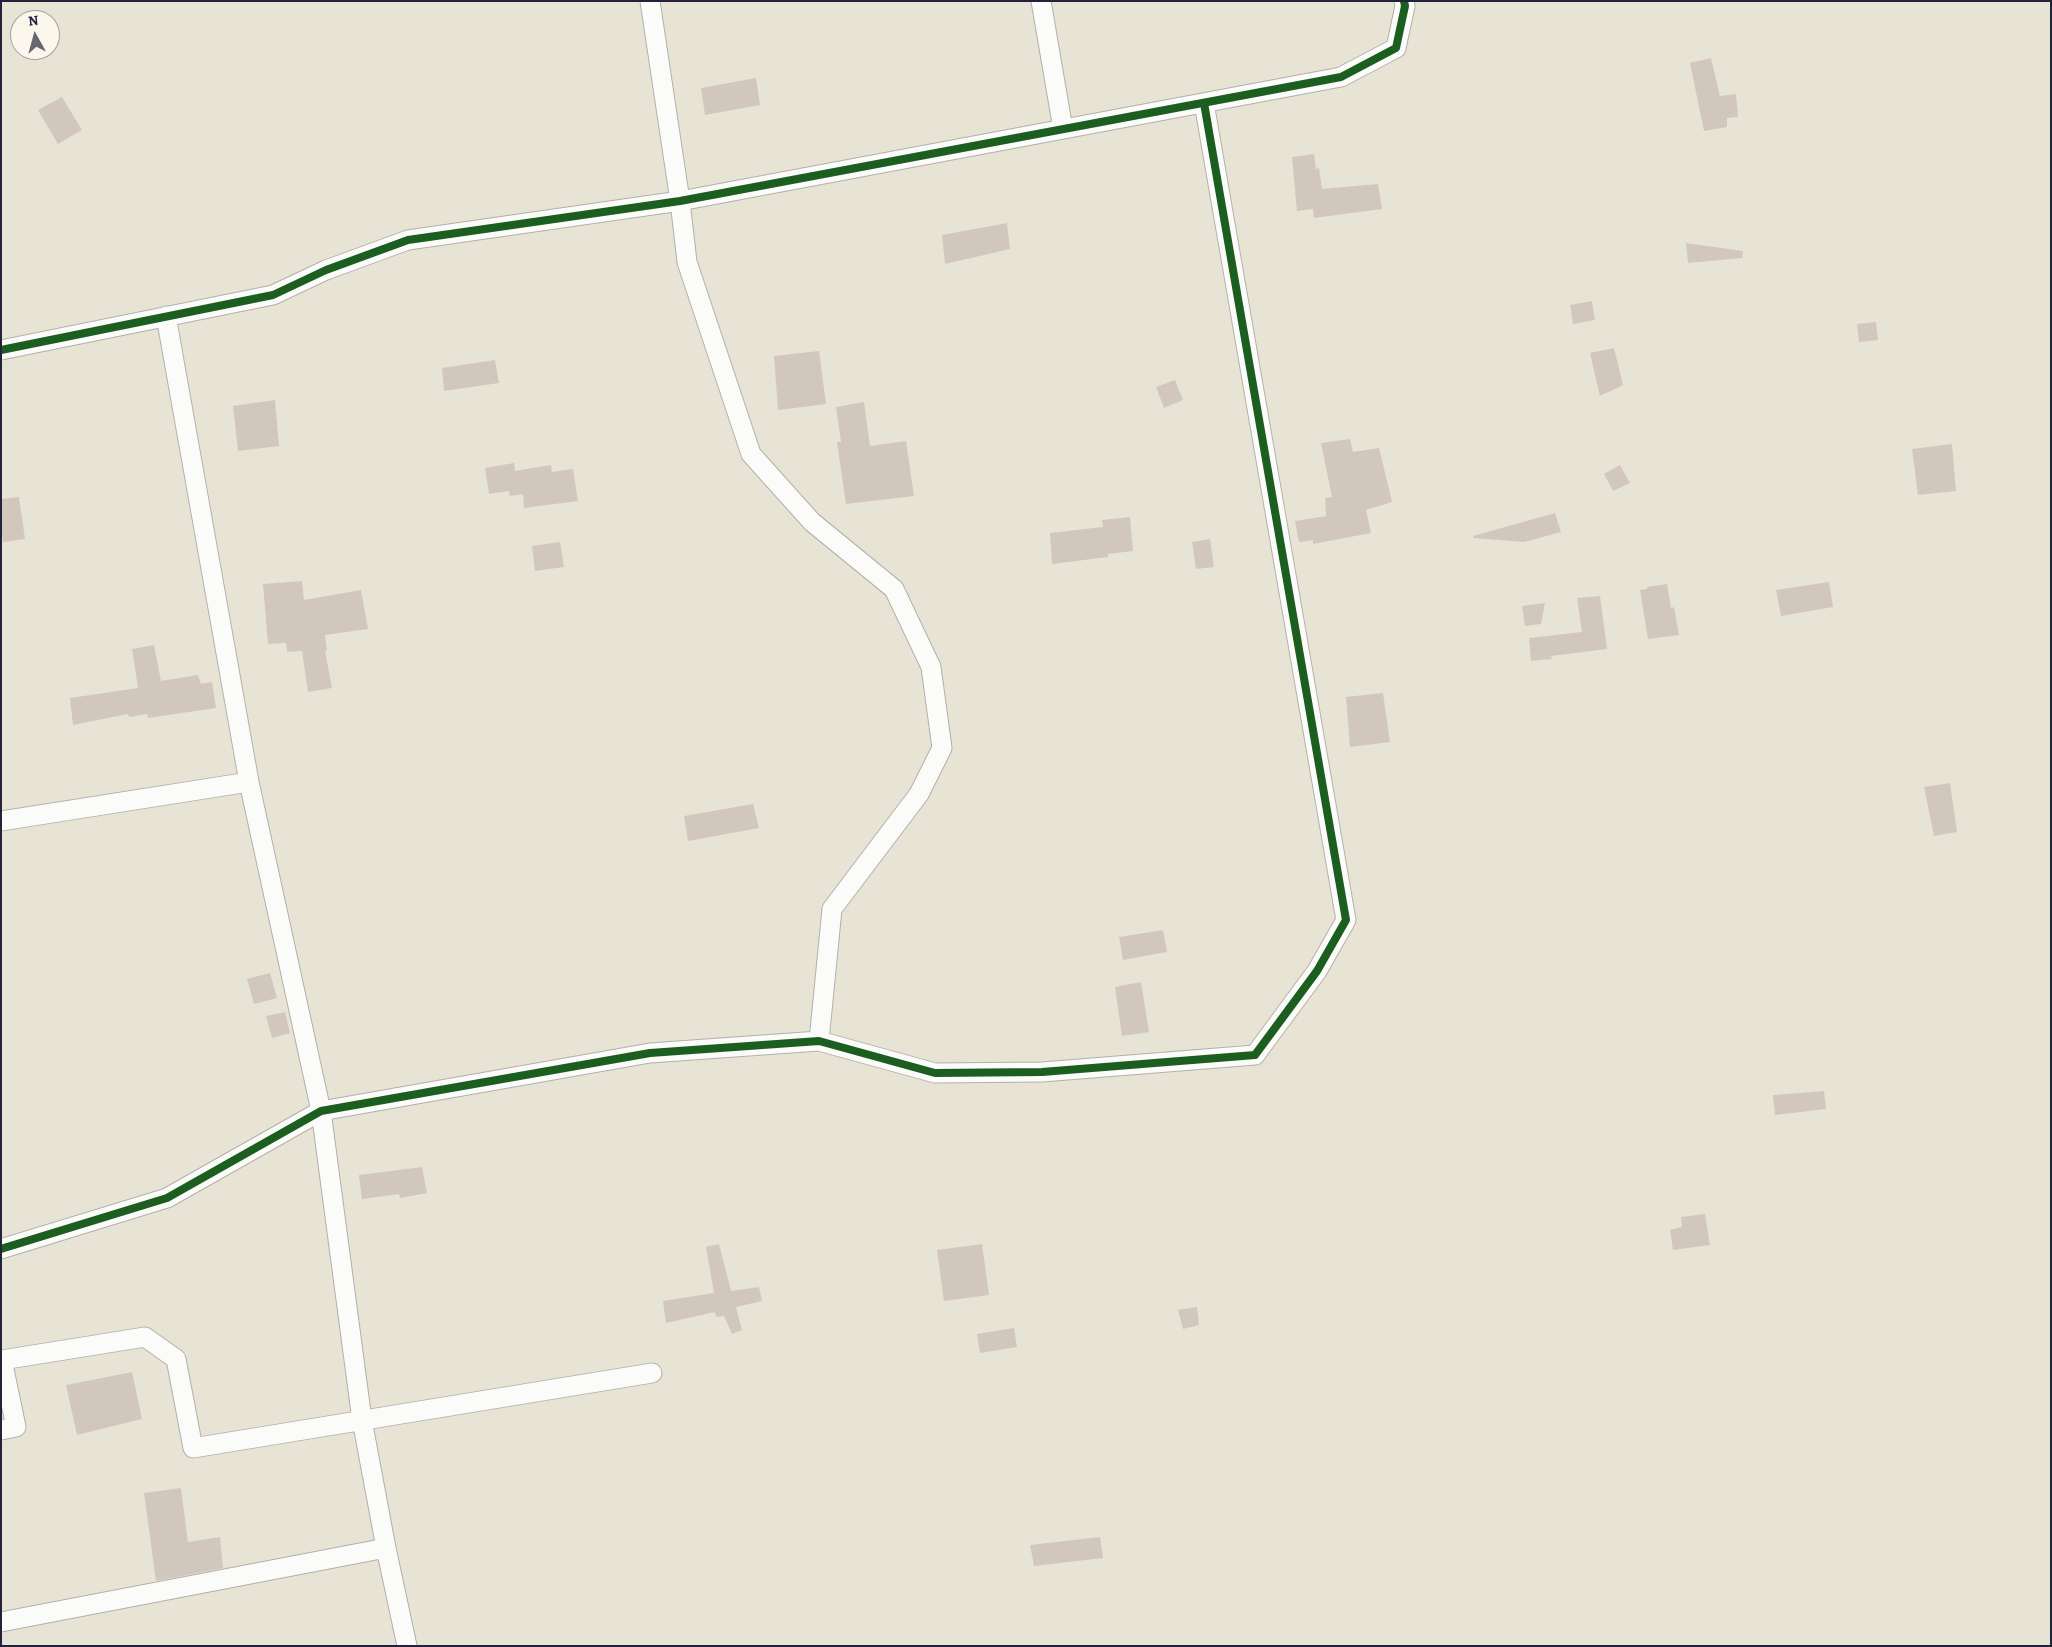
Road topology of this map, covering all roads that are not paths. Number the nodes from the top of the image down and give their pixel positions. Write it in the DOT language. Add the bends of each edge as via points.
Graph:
graph roads {
  1 [pos="650,1"];
  2 [pos="1041,1"];
  3 [pos="1404,1"];
  4 [pos="1204,103"];
  5 [pos="1063,129"];
  6 [pos="680,201"];
  7 [pos="166,316"];
  8 [pos="1,350"];
  9 [pos="249,782"];
  10 [pos="1,821"];
  11 [pos="819,1041"];
  12 [pos="321,1111"];
  13 [pos="1,1249"];
  14 [pos="652,1373"];
  15 [pos="362,1420"];
  16 [pos="1,1430"];
  17 [pos="386,1548"];
  18 [pos="1,1622"];
  19 [pos="408,1646"];
  1 -- 6 [label="street"];
  2 -- 5 [label="street"];
  3 -- 4 [label="street" via="1396,48 1342,77"];
  4 -- 5 [label="street"];
  4 -- 11 [label="street" via="1346,920 1317,971 1255,1054 1042,1072 935,1073"];
  5 -- 6 [label="street"];
  6 -- 7 [label="street" via="408,240 326,270 272,295"];
  6 -- 11 [label="street" via="687,262 751,454 812,522 894,589 931,667 942,748 919,794 832,909"];
  7 -- 8 [label="street"];
  7 -- 9 [label="street"];
  9 -- 10 [label="street"];
  9 -- 12 [label="street"];
  11 -- 12 [label="street" via="650,1053"];
  12 -- 13 [label="street" via="168,1198"];
  12 -- 15 [label="street"];
  14 -- 15 [label="street"];
  15 -- 16 [label="street" via="193,1448 176,1359 145,1337 2,1360 16,1427"];
  15 -- 17 [label="street"];
  17 -- 18 [label="street"];
  17 -- 19 [label="street"];
}
